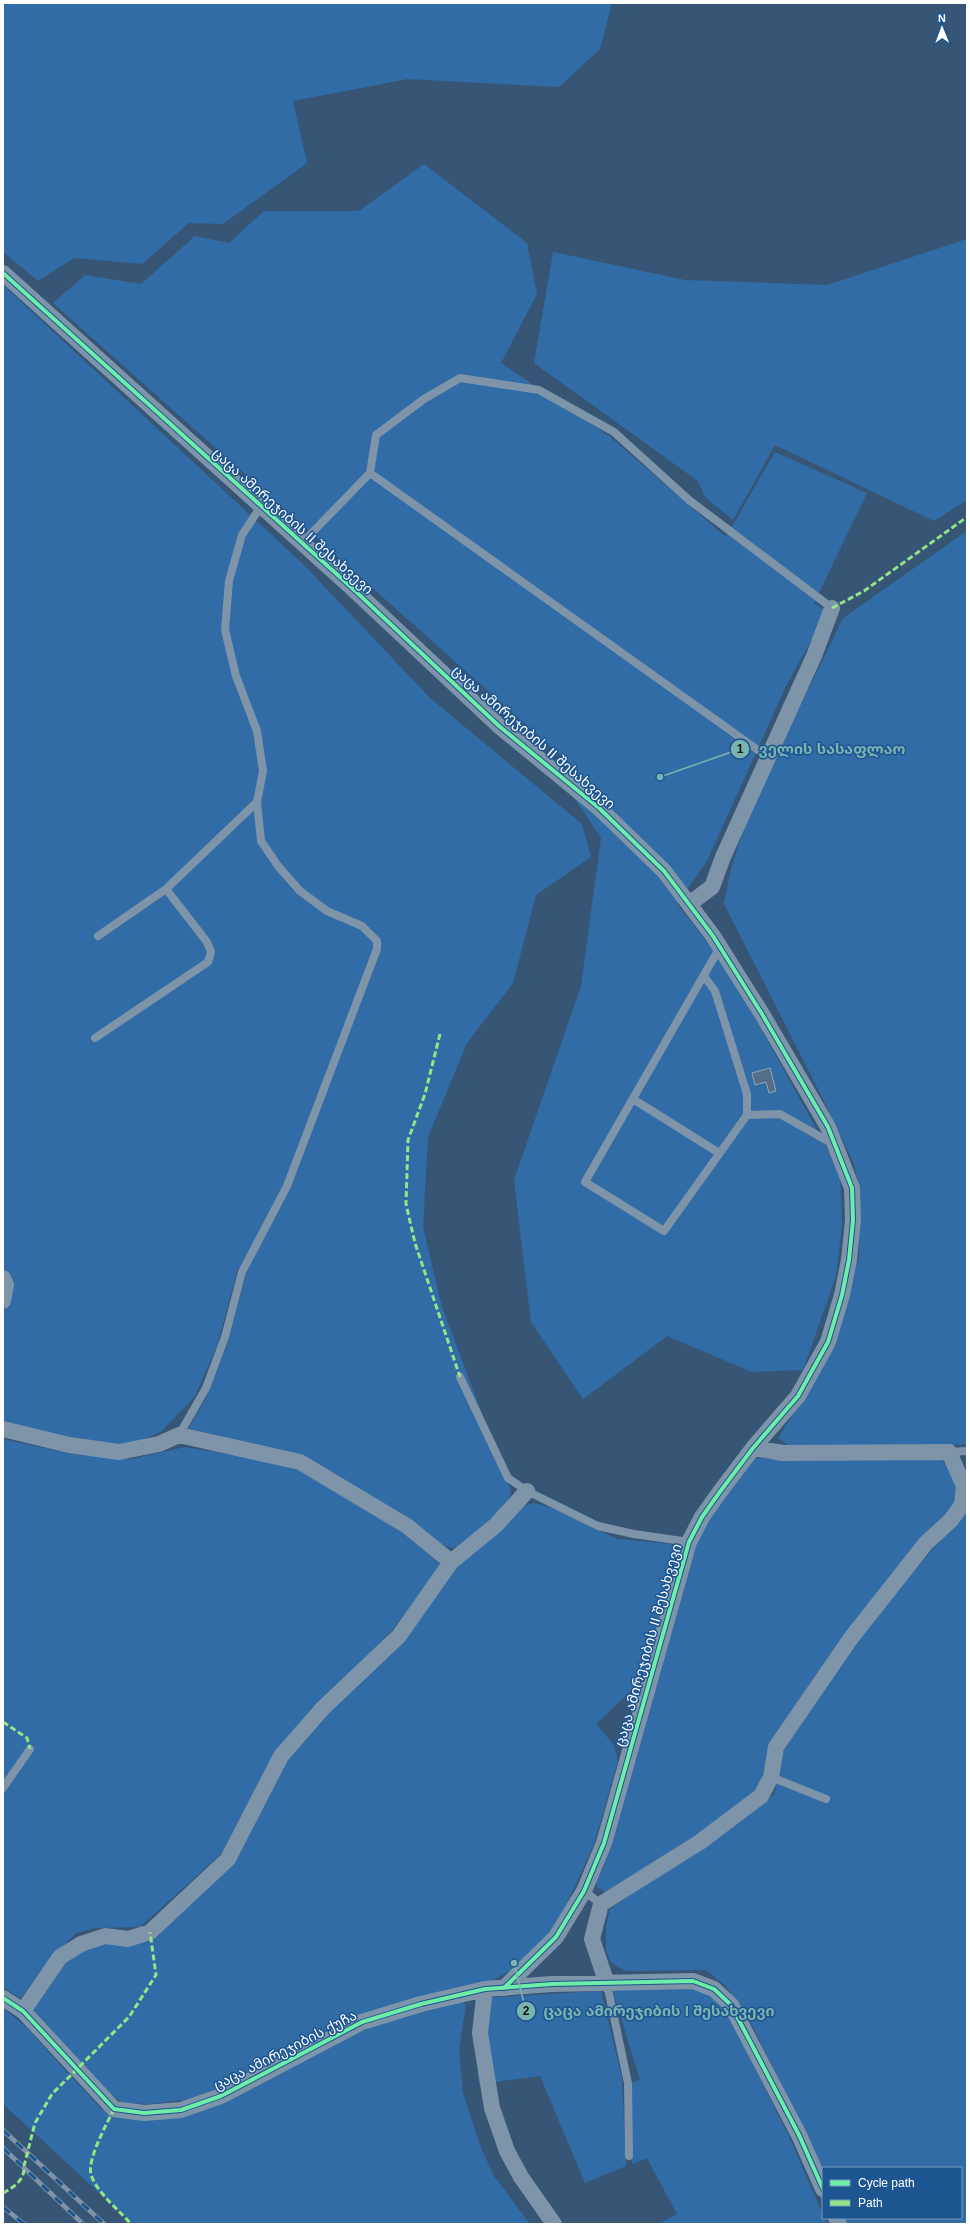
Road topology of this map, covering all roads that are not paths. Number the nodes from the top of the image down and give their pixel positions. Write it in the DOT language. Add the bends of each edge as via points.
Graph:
graph roads {
  1 [pos="3,273"];
  2 [pos="370,473"];
  3 [pos="261,506"];
  4 [pos="302,543"];
  5 [pos="832,608"];
  6 [pos="769,758"];
  7 [pos="258,802"];
  8 [pos="166,889"];
  9 [pos="689,904"];
  10 [pos="98,936"];
  11 [pos="720,947"];
  12 [pos="704,976"];
  13 [pos="96,1038"];
  14 [pos="633,1099"];
  15 [pos="747,1115"];
  16 [pos="836,1146"];
  17 [pos="719,1153"];
  18 [pos="3,1278"];
  19 [pos="3,1301"];
  20 [pos="460,1376"];
  21 [pos="3,1429"];
  22 [pos="179,1435"];
  23 [pos="753,1448"];
  24 [pos="967,1451"];
  25 [pos="949,1452"];
  26 [pos="967,1471"];
  27 [pos="526,1491"];
  28 [pos="689,1542"];
  29 [pos="451,1562"];
  30 [pos="30,1749"];
  31 [pos="772,1777"];
  32 [pos="3,1788"];
  33 [pos="826,1799"];
  34 [pos="584,1891"];
  35 [pos="601,1904"];
  36 [pos="607,1984"];
  37 [pos="504,1988"];
  38 [pos="485,1989"];
  39 [pos="3,1998"];
  40 [pos="23,2011"];
  41 [pos="629,2156"];
  42 [pos="822,2187"];
  43 [pos="554,2224"];
  1 -- 3 [label="street, ცაცა ამირეჯიბის II შესახვევი"];
  2 -- 4 [label="lane"];
  2 -- 5 [label="lane" via="376,435 424,399 460,378 539,390 614,432 689,500"];
  2 -- 6 [label="lane"];
  3 -- 4 [label="street, ცაცა ამირეჯიბის II შესახვევი"];
  3 -- 7 [label="lane" via="242,535 228,581 225,630 236,676 257,731 263,771"];
  4 -- 9 [label="street, ცაცა ამირეჯიბის II შესახვევი" via="499,726 599,808 664,871"];
  5 -- 6 [label="street"];
  6 -- 9 [label="street" via="723,857 712,887"];
  7 -- 8 [label="lane"];
  7 -- 22 [label="lane" via="261,841 278,866 300,891 328,911 362,926 377,941 377,949 287,1186 242,1272 225,1337 206,1388"];
  8 -- 10 [label="lane"];
  8 -- 13 [label="lane" via="207,942 211,952 208,962"];
  9 -- 11 [label="street, ცაცა ამირეჯიბის II შესახვევი"];
  11 -- 12 [label="lane"];
  11 -- 16 [label="street, ცაცა ამირეჯიბის II შესახვევი" via="828,1127"];
  12 -- 14 [label="lane"];
  12 -- 15 [label="lane" via="715,991 747,1094"];
  14 -- 17 [label="lane"];
  14 -- 17 [label="lane" via="585,1182 664,1231"];
  15 -- 16 [label="lane" via="780,1114"];
  15 -- 17 [label="lane"];
  16 -- 23 [label="street, ცაცა ამირეჯიბის II შესახვევი" via="852,1188 851,1236 842,1295 828,1342 798,1396"];
  18 -- 19 [label="street" via="6,1285"];
  20 -- 27 [label="lane" via="508,1478"];
  21 -- 22 [label="street" via="69,1445 119,1452 159,1444"];
  22 -- 29 [label="street" via="300,1462 407,1526"];
  23 -- 25 [label="street" via="783,1454"];
  23 -- 28 [label="street, ცაცა ამირეჯიბის II შესახვევი" via="702,1517"];
  24 -- 25 [label="lane"];
  25 -- 26 [label="street" via="962,1462"];
  25 -- 31 [label="street" via="964,1486 962,1505 951,1520 926,1543 851,1638 776,1748"];
  27 -- 28 [label="lane" via="598,1526"];
  27 -- 29 [label="street" via="496,1525"];
  28 -- 34 [label="street, ცაცა ამირეჯიბის II შესახვევი" via="604,1843"];
  29 -- 40 [label="street" via="399,1636 323,1708 281,1756 228,1859 150,1932 128,1939 105,1936 81,1944 60,1956"];
  30 -- 32 [label="lane"];
  31 -- 33 [label="lane"];
  31 -- 35 [label="street" via="761,1796 719,1828"];
  34 -- 35 [label="lane"];
  34 -- 37 [label="street, ცაცა ამირეჯიბის II შესახვევი" via="556,1937"];
  35 -- 36 [label="street" via="592,1939"];
  36 -- 37 [label="street, ცაცა ამირეჯიბის ქუჩა" via="552,1984"];
  36 -- 41 [label="lane" via="628,2083"];
  36 -- 42 [label="street, ცაცა ამირეჯიბის ქუჩა" via="693,1981 714,1989 730,2005 799,2135"];
  37 -- 38 [label="street, ცაცა ამირეჯიბის ქუჩა"];
  38 -- 40 [label="street, ცაცა ამირეჯიბის ქუჩა" via="421,2004 362,2022 221,2096 181,2110 144,2112 114,2108"];
  38 -- 43 [label="street" via="480,2034 492,2108 507,2151 521,2177"];
  39 -- 40 [label="street"];
}
